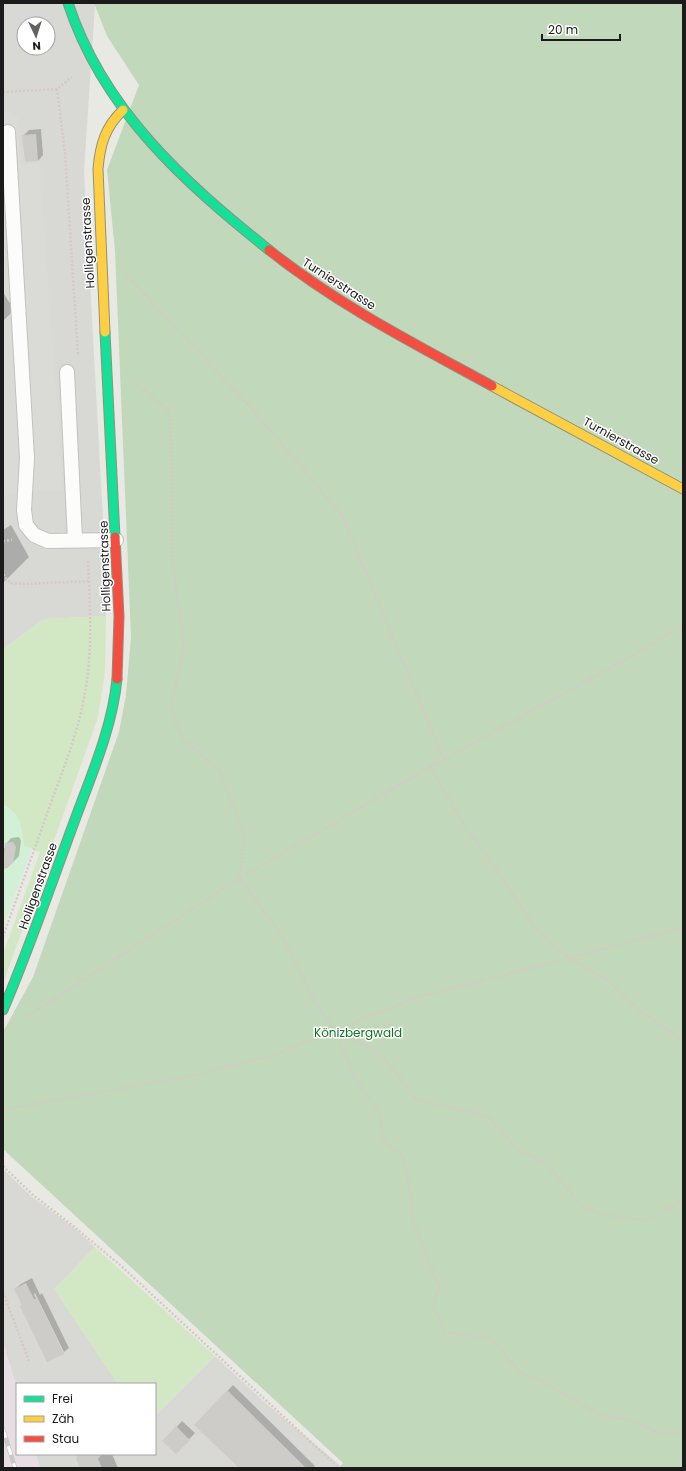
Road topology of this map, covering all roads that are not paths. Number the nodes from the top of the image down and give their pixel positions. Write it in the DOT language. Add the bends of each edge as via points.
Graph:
graph roads {
  1 [pos="68,3"];
  2 [pos="123,110"];
  3 [pos="8,132"];
  4 [pos="8,206"];
  5 [pos="67,372"];
  6 [pos="683,489"];
  7 [pos="75,540"];
  8 [pos="116,540"];
  9 [pos="3,1010"];
  1 -- 2 [label="street, Turnierstrasse" via="72,20 101,81"];
  2 -- 6 [label="street, Turnierstrasse" via="168,161 229,219 295,271 370,319"];
  2 -- 8 [label="street, Holligenstrasse" via="111,120 100,145 97,180"];
  3 -- 4 [label="lane"];
  4 -- 7 [label="lane" via="27,458 24,510 26,525 34,535 48,541"];
  5 -- 7 [label="lane"];
  7 -- 8 [label="lane"];
  8 -- 9 [label="street, Holligenstrasse" via="119,650 115,697 110,719 23,963"];
}
